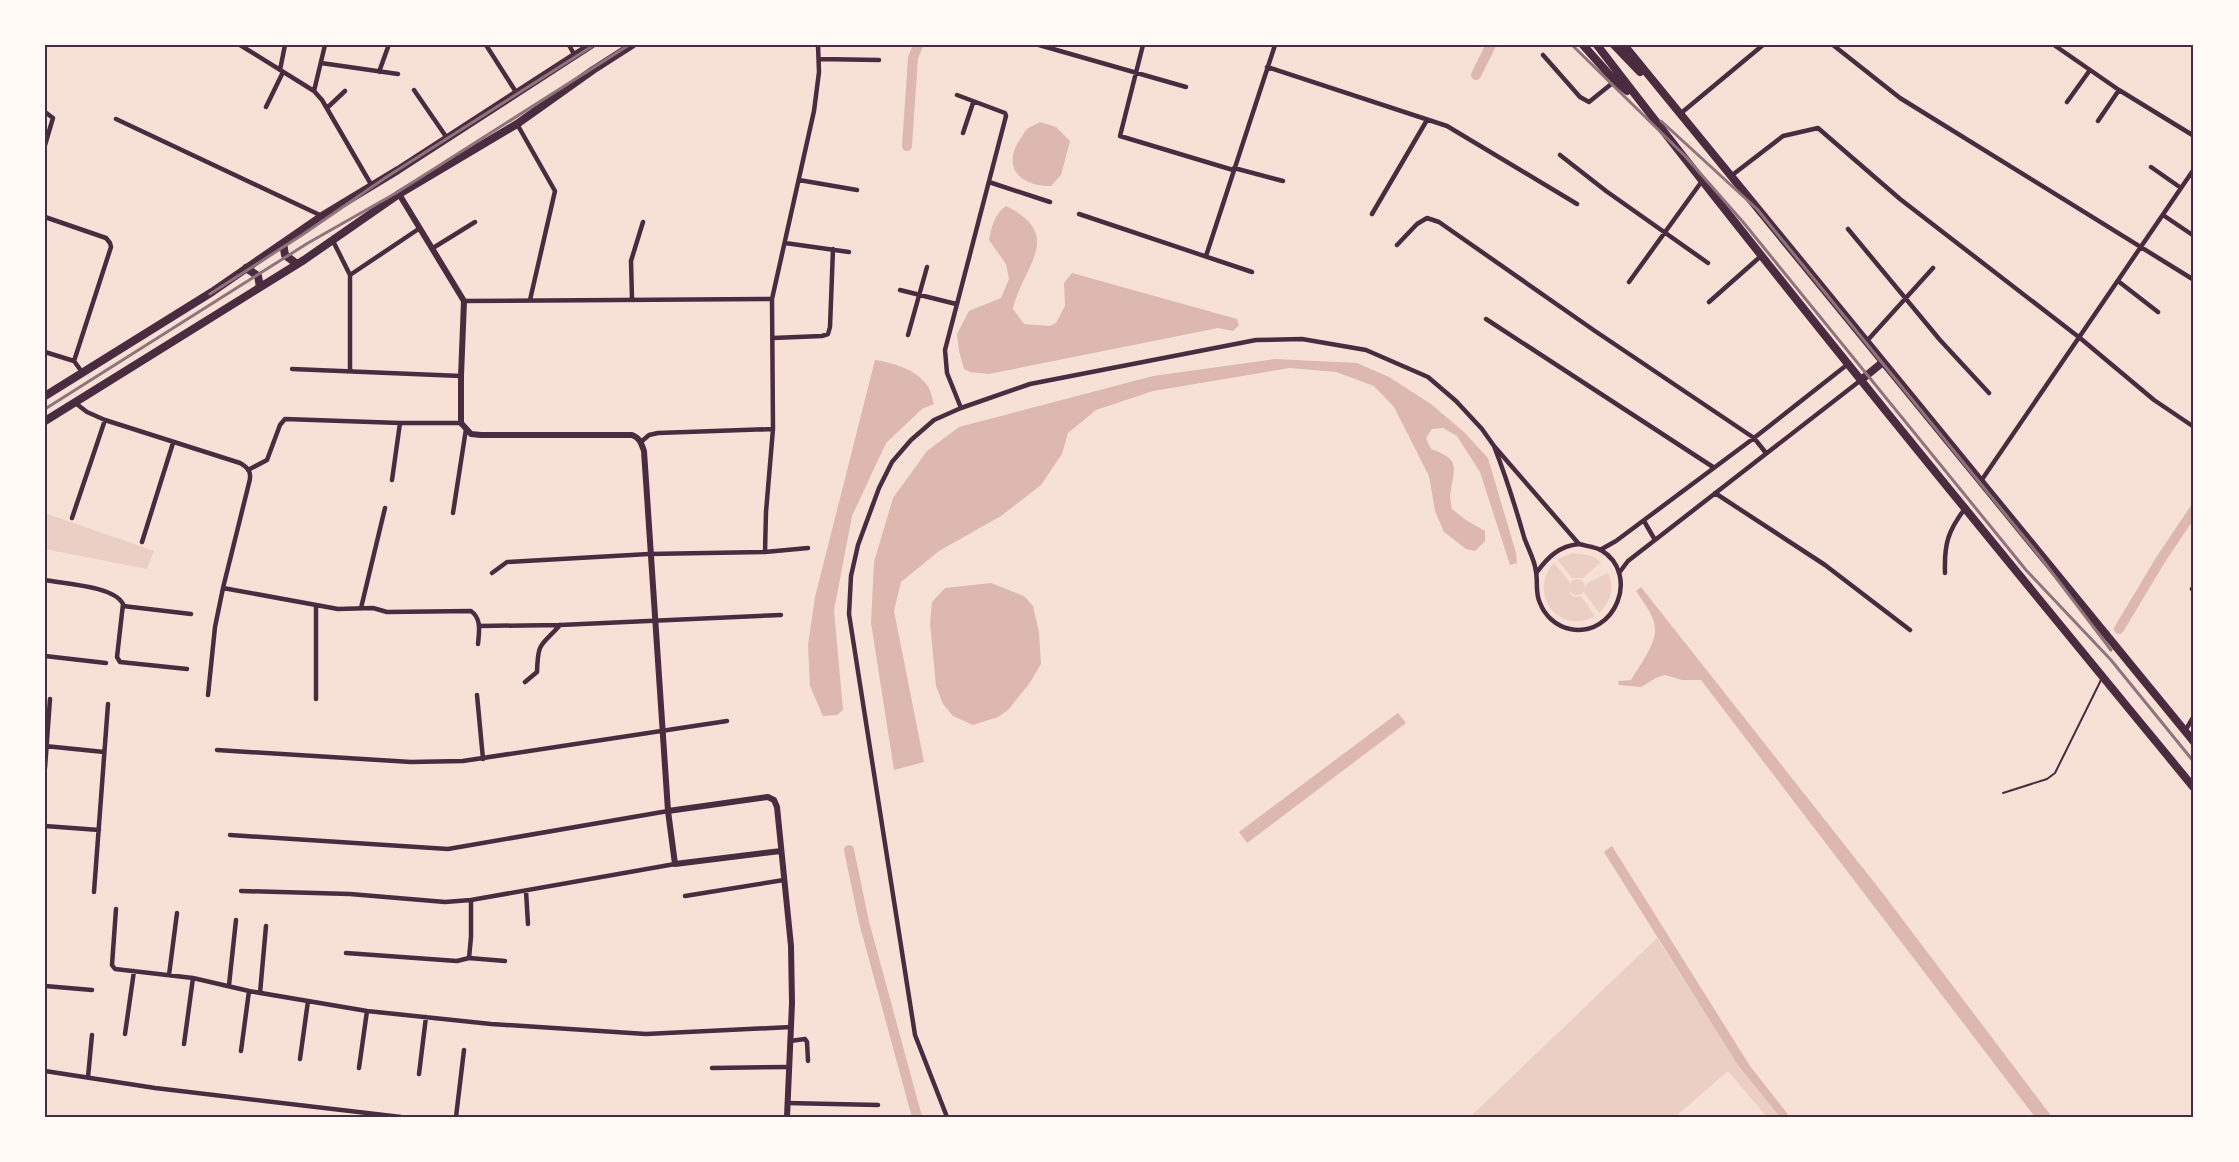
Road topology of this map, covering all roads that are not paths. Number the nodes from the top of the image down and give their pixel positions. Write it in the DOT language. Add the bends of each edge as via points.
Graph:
graph roads {
  1 [pos="240,45"];
  2 [pos="285,45"];
  3 [pos="325,45"];
  4 [pos="486,45"];
  5 [pos="569,45"];
  6 [pos="591,45"];
  7 [pos="632,45"];
  8 [pos="818,45"];
  9 [pos="1038,45"];
  10 [pos="1143,45"];
  11 [pos="1275,45"];
  12 [pos="1583,45"];
  13 [pos="1597,45"];
  14 [pos="1614,45"];
  15 [pos="1624,45"];
  16 [pos="1763,45"];
  17 [pos="1833,45"];
  18 [pos="2054,45"];
  19 [pos="388,47"];
  20 [pos="1543,55"];
  21 [pos="575,56"];
  22 [pos="819,59"];
  23 [pos="879,60"];
  24 [pos="321,63"];
  25 [pos="1268,67"];
  26 [pos="2090,70"];
  27 [pos="282,71"];
  28 [pos="379,72"];
  29 [pos="398,74"];
  30 [pos="1136,74"];
  31 [pos="1615,81"];
  32 [pos="1186,87"];
  33 [pos="414,90"];
  34 [pos="2119,90"];
  35 [pos="314,91"];
  36 [pos="345,91"];
  37 [pos="516,92"];
  38 [pos="957,95"];
  39 [pos="1638,99"];
  40 [pos="2067,102"];
  41 [pos="974,103"];
  42 [pos="1670,103"];
  43 [pos="266,107"];
  44 [pos="327,108"];
  45 [pos="45,112"];
  46 [pos="1680,114"];
  47 [pos="116,119"];
  48 [pos="1427,120"];
  49 [pos="2098,121"];
  50 [pos="517,124"];
  51 [pos="963,133"];
  52 [pos="2194,136"];
  53 [pos="447,138"];
  54 [pos="45,145"];
  55 [pos="1560,155"];
  56 [pos="2151,167"];
  57 [pos="1234,169"];
  58 [pos="2194,169"];
  59 [pos="1731,176"];
  60 [pos="799,180"];
  61 [pos="1283,181"];
  62 [pos="1702,181"];
  63 [pos="989,182"];
  64 [pos="372,186"];
  65 [pos="2181,188"];
  66 [pos="857,190"];
  67 [pos="399,194"];
  68 [pos="1050,202"];
  69 [pos="1577,204"];
  70 [pos="1079,214"];
  71 [pos="1371,214"];
  72 [pos="2163,214"];
  73 [pos="322,216"];
  74 [pos="45,217"];
  75 [pos="475,222"];
  76 [pos="643,222"];
  77 [pos="420,228"];
  78 [pos="1848,229"];
  79 [pos="1664,232"];
  80 [pos="2194,236"];
  81 [pos="333,241"];
  82 [pos="283,243"];
  83 [pos="785,243"];
  84 [pos="1397,245"];
  85 [pos="2141,247"];
  86 [pos="433,248"];
  87 [pos="833,249"];
  88 [pos="849,252"];
  89 [pos="1206,255"];
  90 [pos="1761,256"];
  91 [pos="1708,263"];
  92 [pos="297,264"];
  93 [pos="927,267"];
  94 [pos="246,268"];
  95 [pos="1933,268"];
  96 [pos="1252,272"];
  97 [pos="350,275"];
  98 [pos="2194,280"];
  99 [pos="2118,281"];
  100 [pos="1629,282"];
  101 [pos="260,287"];
  102 [pos="900,290"];
  103 [pos="920,295"];
  104 [pos="1905,297"];
  105 [pos="632,299"];
  106 [pos="772,299"];
  107 [pos="530,300"];
  108 [pos="464,301"];
  109 [pos="1709,302"];
  110 [pos="956,304"];
  111 [pos="2158,312"];
  112 [pos="1486,319"];
  113 [pos="908,335"];
  114 [pos="773,338"];
  115 [pos="2080,338"];
  116 [pos="1866,342"];
  117 [pos="46,353"];
  118 [pos="74,361"];
  119 [pos="1883,362"];
  120 [pos="1848,364"];
  121 [pos="292,369"];
  122 [pos="350,371"];
  123 [pos="82,372"];
  124 [pos="461,376"];
  125 [pos="1861,380"];
  126 [pos="1989,393"];
  127 [pos="45,396"];
  128 [pos="74,402"];
  129 [pos="961,408"];
  130 [pos="105,420"];
  131 [pos="45,421"];
  132 [pos="400,423"];
  133 [pos="464,426"];
  134 [pos="2194,427"];
  135 [pos="773,429"];
  136 [pos="1755,438"];
  137 [pos="641,442"];
  138 [pos="172,443"];
  139 [pos="1494,446"];
  140 [pos="1766,453"];
  141 [pos="1713,467"];
  142 [pos="248,470"];
  143 [pos="392,480"];
  144 [pos="1981,482"];
  145 [pos="1715,493"];
  146 [pos="1966,507"];
  147 [pos="385,508"];
  148 [pos="453,513"];
  149 [pos="72,518"];
  150 [pos="1644,520"];
  151 [pos="1655,540"];
  152 [pos="142,542"];
  153 [pos="1579,544"];
  154 [pos="808,548"];
  155 [pos="1600,550"];
  156 [pos="765,552"];
  157 [pos="649,554"];
  158 [pos="1537,572"];
  159 [pos="492,573"];
  160 [pos="1619,573"];
  161 [pos="1945,573"];
  162 [pos="45,580"];
  163 [pos="223,588"];
  164 [pos="123,606"];
  165 [pos="316,606"];
  166 [pos="361,608"];
  167 [pos="191,614"];
  168 [pos="781,615"];
  169 [pos="654,620"];
  170 [pos="560,625"];
  171 [pos="479,626"];
  172 [pos="1910,630"];
  173 [pos="478,644"];
  174 [pos="45,656"];
  175 [pos="106,663"];
  176 [pos="187,669"];
  177 [pos="2103,678"];
  178 [pos="525,682"];
  179 [pos="208,695"];
  180 [pos="477,695"];
  181 [pos="50,699"];
  182 [pos="316,699"];
  183 [pos="108,704"];
  184 [pos="2194,716"];
  185 [pos="727,721"];
  186 [pos="661,731"];
  187 [pos="2185,731"];
  188 [pos="2194,742"];
  189 [pos="46,746"];
  190 [pos="217,750"];
  191 [pos="104,752"];
  192 [pos="483,759"];
  193 [pos="45,768"];
  194 [pos="2194,788"];
  195 [pos="2003,793"];
  196 [pos="668,811"];
  197 [pos="45,826"];
  198 [pos="99,830"];
  199 [pos="230,835"];
  200 [pos="781,851"];
  201 [pos="675,864"];
  202 [pos="784,880"];
  203 [pos="241,891"];
  204 [pos="526,891"];
  205 [pos="94,892"];
  206 [pos="685,896"];
  207 [pos="471,900"];
  208 [pos="116,909"];
  209 [pos="177,913"];
  210 [pos="236,920"];
  211 [pos="528,924"];
  212 [pos="266,926"];
  213 [pos="346,953"];
  214 [pos="469,958"];
  215 [pos="505,961"];
  216 [pos="134,971"];
  217 [pos="169,975"];
  218 [pos="192,978"];
  219 [pos="229,985"];
  220 [pos="45,986"];
  221 [pos="92,990"];
  222 [pos="249,991"];
  223 [pos="260,993"];
  224 [pos="309,1001"];
  225 [pos="367,1011"];
  226 [pos="426,1017"];
  227 [pos="791,1027"];
  228 [pos="125,1034"];
  229 [pos="92,1035"];
  230 [pos="790,1041"];
  231 [pos="184,1044"];
  232 [pos="464,1050"];
  233 [pos="241,1051"];
  234 [pos="300,1059"];
  235 [pos="808,1061"];
  236 [pos="789,1067"];
  237 [pos="359,1068"];
  238 [pos="712,1068"];
  239 [pos="45,1071"];
  240 [pos="419,1074"];
  241 [pos="88,1077"];
  242 [pos="787,1103"];
  243 [pos="878,1105"];
  244 [pos="401,1117"];
  245 [pos="456,1117"];
  246 [pos="787,1117"];
  247 [pos="947,1117"];
  1 -- 27 [label="street"];
  2 -- 27 [label="street"];
  3 -- 24 [label="street"];
  4 -- 37 [label="street"];
  5 -- 21 [label="street"];
  6 -- 21 [label="main road"];
  7 -- 50 [label="main road"];
  8 -- 22 [label="street"];
  9 -- 30 [label="street"];
  10 -- 30 [label="street"];
  11 -- 25 [label="street"];
  12 -- 31 [label="main road"];
  13 -- 39 [label="main road"];
  14 -- 42 [label="main road"];
  15 -- 42 [label="main road"];
  16 -- 46 [label="street"];
  17 -- 85 [label="street" via="1900,98"];
  18 -- 26 [label="street"];
  19 -- 28 [label="street"];
  20 -- 31 [label="street" via="1580,97 1590,102"];
  21 -- 37 [label="main road"];
  22 -- 23 [label="street"];
  22 -- 60 [label="street" via="814,111"];
  24 -- 28 [label="street"];
  24 -- 35 [label="street"];
  25 -- 48 [label="street"];
  25 -- 57 [label="street"];
  26 -- 34 [label="street"];
  26 -- 40 [label="street"];
  27 -- 35 [label="street"];
  27 -- 43 [label="street"];
  28 -- 29 [label="street"];
  30 -- 32 [label="street"];
  30 -- 57 [label="street" via="1120,136"];
  31 -- 39 [label="main road"];
  33 -- 53 [label="street"];
  34 -- 49 [label="street"];
  34 -- 52 [label="street"];
  35 -- 44 [label="street"];
  36 -- 44 [label="street"];
  37 -- 53 [label="main road"];
  38 -- 41 [label="street"];
  39 -- 62 [label="main road"];
  41 -- 51 [label="street"];
  41 -- 63 [label="street" via="1006,116"];
  42 -- 46 [label="main road"];
  44 -- 64 [label="street"];
  45 -- 54 [label="street" via="53,118"];
  46 -- 59 [label="main road"];
  47 -- 73 [label="street"];
  48 -- 69 [label="street" via="1458,133"];
  48 -- 71 [label="street"];
  50 -- 67 [label="main road"];
  50 -- 107 [label="street" via="555,191"];
  53 -- 64 [label="main road"];
  55 -- 79 [label="street"];
  56 -- 65 [label="street"];
  57 -- 61 [label="street"];
  57 -- 89 [label="street"];
  58 -- 65 [label="street"];
  59 -- 115 [label="street" via="1783,136 1818,128 1900,199"];
  59 -- 116 [label="main road"];
  60 -- 66 [label="street"];
  60 -- 83 [label="street"];
  62 -- 79 [label="street"];
  62 -- 90 [label="main road"];
  63 -- 68 [label="street"];
  63 -- 110 [label="street"];
  64 -- 73 [label="main road"];
  65 -- 72 [label="street"];
  67 -- 77 [label="street"];
  67 -- 81 [label="main road"];
  70 -- 89 [label="street"];
  72 -- 80 [label="street"];
  72 -- 85 [label="street"];
  73 -- 82 [label="main road"];
  74 -- 118 [label="street" via="106,238 111,247"];
  75 -- 86 [label="street"];
  76 -- 105 [label="street" via="631,261"];
  77 -- 86 [label="street"];
  77 -- 97 [label="street"];
  78 -- 104 [label="street"];
  79 -- 91 [label="street"];
  79 -- 100 [label="street"];
  81 -- 92 [label="main road"];
  81 -- 97 [label="street"];
  82 -- 92 [label="main road" via="285,255"];
  82 -- 94 [label="main road"];
  83 -- 87 [label="street"];
  83 -- 106 [label="street"];
  84 -- 136 [label="street" via="1427,218 1439,222"];
  85 -- 98 [label="street"];
  85 -- 99 [label="street"];
  86 -- 108 [label="street"];
  87 -- 88 [label="street"];
  87 -- 114 [label="street" via="828,334"];
  89 -- 96 [label="street"];
  90 -- 109 [label="street"];
  90 -- 120 [label="main road"];
  92 -- 101 [label="main road"];
  93 -- 103 [label="street"];
  94 -- 101 [label="main road" via="258,276"];
  94 -- 123 [label="main road"];
  95 -- 104 [label="street"];
  97 -- 122 [label="street"];
  99 -- 111 [label="street"];
  99 -- 115 [label="street"];
  101 -- 128 [label="main road"];
  102 -- 103 [label="street"];
  103 -- 110 [label="street"];
  103 -- 113 [label="street"];
  104 -- 116 [label="street"];
  104 -- 126 [label="street"];
  105 -- 106 [label="street"];
  105 -- 107 [label="street"];
  106 -- 114 [label="street"];
  107 -- 108 [label="street"];
  108 -- 124 [label="street"];
  110 -- 129 [label="street" via="945,350 948,373"];
  112 -- 141 [label="street"];
  114 -- 135 [label="street"];
  115 -- 134 [label="street" via="2154,400"];
  115 -- 144 [label="street"];
  116 -- 119 [label="main road"];
  117 -- 118 [label="street"];
  118 -- 123 [label="street"];
  119 -- 125 [label="main road"];
  119 -- 144 [label="main road"];
  120 -- 125 [label="main road"];
  120 -- 136 [label="street"];
  121 -- 122 [label="street"];
  122 -- 124 [label="street"];
  123 -- 127 [label="main road"];
  124 -- 133 [label="street"];
  125 -- 140 [label="street"];
  125 -- 146 [label="main road"];
  128 -- 130 [label="street"];
  128 -- 131 [label="main road"];
  129 -- 139 [label="street" via="1030,384 1256,340 1302,339 1366,350 1428,377 1456,400"];
  129 -- 247 [label="street" via="934,420 892,462 858,545 849,614 915,1035"];
  130 -- 138 [label="street"];
  130 -- 149 [label="street"];
  132 -- 133 [label="street"];
  132 -- 142 [label="street" via="285,419 267,460"];
  132 -- 143 [label="street"];
  133 -- 137 [label="street" via="471,434 481,435 632,435"];
  133 -- 148 [label="street"];
  135 -- 137 [label="street" via="658,433"];
  135 -- 156 [label="street"];
  136 -- 140 [label="street"];
  136 -- 141 [label="street"];
  137 -- 157 [label="street"];
  138 -- 142 [label="street" via="240,463"];
  138 -- 152 [label="street"];
  139 -- 153 [label="street"];
  139 -- 158 [label="street"];
  140 -- 145 [label="street"];
  141 -- 150 [label="street"];
  142 -- 163 [label="street" via="250,480"];
  144 -- 187 [label="main road"];
  145 -- 151 [label="street"];
  145 -- 172 [label="street" via="1825,565"];
  146 -- 161 [label="street" via="1951,527 1944,553"];
  146 -- 177 [label="main road"];
  147 -- 166 [label="street"];
  150 -- 151 [label="street"];
  150 -- 155 [label="street"];
  151 -- 160 [label="street"];
  153 -- 155 [label="street"];
  153 -- 158 [label="street" via="1557,550"];
  154 -- 156 [label="street"];
  155 -- 160 [label="street"];
  156 -- 157 [label="street"];
  157 -- 159 [label="street" via="507,562"];
  157 -- 169 [label="street"];
  158 -- 160 [label="street" via="1538,601 1546,614 1569,629 1584,630 1611,615 1619,602"];
  162 -- 164 [label="street" via="110,592"];
  163 -- 165 [label="street"];
  163 -- 179 [label="street"];
  164 -- 167 [label="street"];
  164 -- 176 [label="street" via="117,653 120,662"];
  165 -- 166 [label="street"];
  165 -- 182 [label="street"];
  166 -- 171 [label="street" via="387,612 471,611 477,615"];
  168 -- 169 [label="street"];
  169 -- 170 [label="street"];
  169 -- 186 [label="street"];
  170 -- 171 [label="street"];
  170 -- 178 [label="street" via="539,645 537,672"];
  171 -- 173 [label="street"];
  174 -- 175 [label="street"];
  177 -- 194 [label="main road"];
  177 -- 195 [label="lane" via="2055,773"];
  180 -- 192 [label="street"];
  181 -- 189 [label="street"];
  183 -- 191 [label="street"];
  184 -- 187 [label="street"];
  185 -- 186 [label="street"];
  186 -- 192 [label="street"];
  186 -- 196 [label="street"];
  187 -- 188 [label="main road"];
  189 -- 191 [label="street"];
  189 -- 193 [label="street"];
  190 -- 192 [label="street" via="411,762"];
  191 -- 198 [label="street"];
  196 -- 199 [label="street" via="448,849"];
  196 -- 200 [label="street" via="768,797 777,807"];
  196 -- 201 [label="street"];
  197 -- 198 [label="street"];
  198 -- 205 [label="street"];
  200 -- 201 [label="street"];
  200 -- 202 [label="street"];
  201 -- 204 [label="street"];
  202 -- 206 [label="street"];
  202 -- 227 [label="street" via="791,946"];
  203 -- 207 [label="street" via="444,902"];
  204 -- 207 [label="street"];
  204 -- 211 [label="street"];
  207 -- 214 [label="street"];
  208 -- 216 [label="street" via="112,965 115,969"];
  209 -- 217 [label="street"];
  210 -- 219 [label="street"];
  212 -- 223 [label="street"];
  213 -- 214 [label="street" via="457,961"];
  214 -- 215 [label="street"];
  216 -- 217 [label="street"];
  216 -- 228 [label="street"];
  217 -- 218 [label="street"];
  218 -- 219 [label="street"];
  218 -- 231 [label="street"];
  219 -- 222 [label="street"];
  220 -- 221 [label="street"];
  222 -- 223 [label="street"];
  222 -- 233 [label="street"];
  223 -- 224 [label="street"];
  224 -- 225 [label="street"];
  224 -- 234 [label="street"];
  225 -- 226 [label="street"];
  225 -- 237 [label="street"];
  226 -- 227 [label="street" via="646,1034"];
  226 -- 240 [label="street"];
  227 -- 230 [label="street"];
  229 -- 241 [label="street"];
  230 -- 235 [label="street" via="807,1042"];
  230 -- 236 [label="street"];
  232 -- 245 [label="street"];
  236 -- 238 [label="street"];
  236 -- 242 [label="street"];
  239 -- 241 [label="street"];
  241 -- 244 [label="street" via="243,1100"];
  242 -- 243 [label="street"];
  242 -- 246 [label="street"];
}
